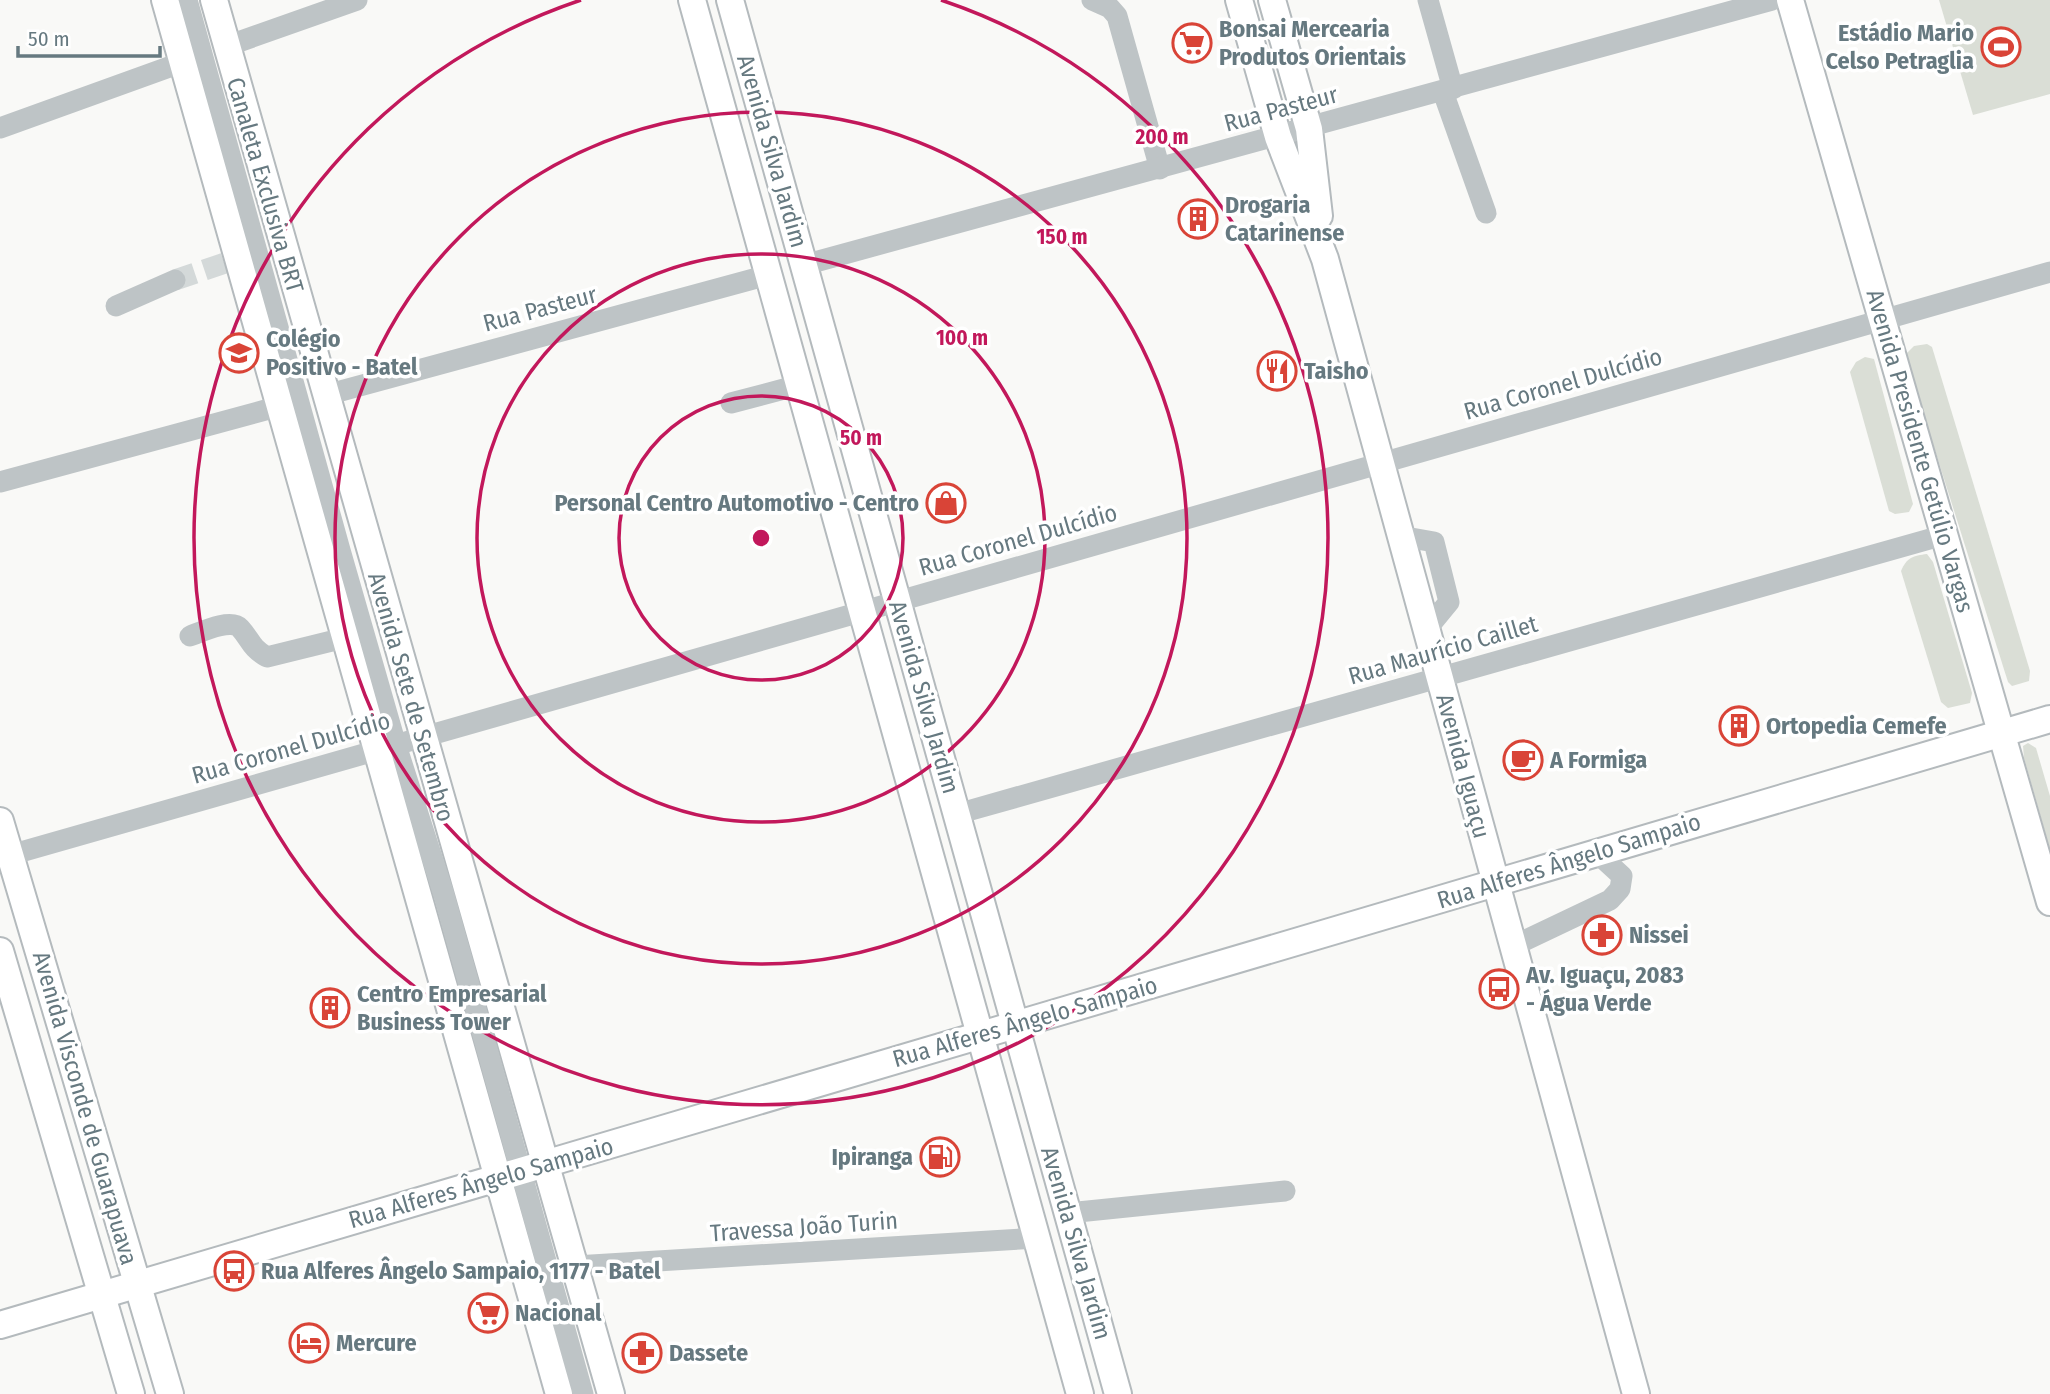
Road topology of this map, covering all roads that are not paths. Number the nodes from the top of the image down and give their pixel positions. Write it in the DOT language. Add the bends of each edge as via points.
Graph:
graph roads {
  1 [pos="165,0"];
  2 [pos="187,0"];
  3 [pos="214,0"];
  4 [pos="357,0"];
  5 [pos="692,0"];
  6 [pos="730,0"];
  7 [pos="1092,0"];
  8 [pos="1239,0"];
  9 [pos="1272,0"];
  10 [pos="1428,0"];
  11 [pos="1772,0"];
  12 [pos="1790,0"];
  13 [pos="1704,9"];
  14 [pos="703,39"];
  15 [pos="227,46"];
  16 [pos="183,62"];
  17 [pos="1448,90"];
  18 [pos="0,128"];
  19 [pos="1309,129"];
  20 [pos="1278,137"];
  21 [pos="1160,169"];
  22 [pos="1486,213"];
  23 [pos="1325,259"];
  24 [pos="804,265"];
  25 [pos="2050,272"];
  26 [pos="768,275"];
  27 [pos="175,280"];
  28 [pos="116,306"];
  29 [pos="1882,319"];
  30 [pos="799,385"];
  31 [pos="326,395"];
  32 [pos="731,402"];
  33 [pos="280,406"];
  34 [pos="1381,463"];
  35 [pos="0,482"];
  36 [pos="1944,535"];
  37 [pos="898,602"];
  38 [pos="862,612"];
  39 [pos="190,636"];
  40 [pos="344,638"];
  41 [pos="1439,678"];
  42 [pos="2050,719"];
  43 [pos="2000,733"];
  44 [pos="423,737"];
  45 [pos="899,742"];
  46 [pos="386,748"];
  47 [pos="946,777"];
  48 [pos="957,814"];
  49 [pos="0,821"];
  50 [pos="1597,853"];
  51 [pos="5,857"];
  52 [pos="1495,883"];
  53 [pos="2050,902"];
  54 [pos="1513,946"];
  55 [pos="0,951"];
  56 [pos="1015,1025"];
  57 [pos="980,1035"];
  58 [pos="49,1116"];
  59 [pos="93,1136"];
  60 [pos="522,1171"];
  61 [pos="1284,1191"];
  62 [pos="1068,1213"];
  63 [pos="1037,1238"];
  64 [pos="575,1266"];
  65 [pos="137,1285"];
  66 [pos="102,1295"];
  67 [pos="0,1325"];
  68 [pos="1112,1389"];
  69 [pos="131,1394"];
  70 [pos="170,1394"];
  71 [pos="559,1394"];
  72 [pos="583,1394"];
  73 [pos="611,1394"];
  74 [pos="1080,1394"];
  75 [pos="1636,1394"];
  1 -- 16 [label="main road, Avenida Sete de Setembro"];
  2 -- 46 [label="street, Canaleta Exclusiva BRT"];
  3 -- 15 [label="main road, Avenida Sete de Setembro"];
  4 -- 15 [label="street"];
  5 -- 14 [label="main road, Avenida Silva Jardim"];
  6 -- 14 [label="main road"];
  6 -- 24 [label="main road, Avenida Silva Jardim"];
  7 -- 21 [label="street" via="1117,16"];
  8 -- 20 [label="main road, Avenida Iguaçu"];
  9 -- 19 [label="main road, Avenida Iguaçu"];
  10 -- 17 [label="street"];
  11 -- 13 [label="street, Rua Pasteur"];
  12 -- 29 [label="main road, Avenida Presidente Getúlio Vargas"];
  13 -- 17 [label="street, Rua Pasteur"];
  14 -- 26 [label="main road, Avenida Silva Jardim"];
  15 -- 31 [label="main road, Avenida Sete de Setembro"];
  16 -- 18 [label="street"];
  16 -- 33 [label="main road, Avenida Sete de Setembro" via="232,261"];
  17 -- 19 [label="street, Rua Pasteur"];
  17 -- 22 [label="street"];
  19 -- 20 [label="street, Rua Pasteur"];
  19 -- 23 [label="main road, Avenida Iguaçu"];
  20 -- 21 [label="street, Rua Pasteur"];
  20 -- 23 [label="main road, Avenida Iguaçu"];
  21 -- 24 [label="street, Rua Pasteur"];
  23 -- 34 [label="main road, Avenida Iguaçu"];
  24 -- 37 [label="main road, Avenida Silva Jardim"];
  25 -- 29 [label="street, Rua Coronel Dulcídio"];
  26 -- 30 [label="main road, Avenida Silva Jardim"];
  26 -- 31 [label="street, Rua Pasteur"];
  27 -- 28 [label="street"];
  29 -- 34 [label="street, Rua Coronel Dulcídio"];
  29 -- 36 [label="main road, Avenida Presidente Getúlio Vargas"];
  30 -- 32 [label="street"];
  30 -- 38 [label="main road, Avenida Silva Jardim"];
  31 -- 44 [label="main road, Avenida Sete de Setembro"];
  33 -- 35 [label="street"];
  33 -- 40 [label="main road, Avenida Sete de Setembro"];
  34 -- 37 [label="street, Rua Coronel Dulcídio"];
  34 -- 41 [label="main road, Avenida Iguaçu"];
  36 -- 41 [label="street, Rua Maurício Caillet"];
  36 -- 43 [label="main road, Avenida Presidente Getúlio Vargas"];
  37 -- 38 [label="street, Rua Coronel Dulcídio"];
  37 -- 47 [label="main road, Avenida Silva Jardim"];
  38 -- 44 [label="street, Rua Coronel Dulcídio"];
  38 -- 45 [label="main road, Avenida Silva Jardim"];
  39 -- 40 [label="street" via="231,624 267,657"];
  40 -- 46 [label="main road, Avenida Sete de Setembro"];
  41 -- 48 [label="street, Rua Maurício Caillet"];
  41 -- 52 [label="main road, Avenida Iguaçu"];
  42 -- 43 [label="main road, Rua Alferes Ângelo Sampaio"];
  43 -- 50 [label="main road, Rua Alferes Ângelo Sampaio"];
  43 -- 53 [label="main road, Avenida Presidente Getúlio Vargas"];
  44 -- 46 [label="street, Rua Coronel Dulcídio"];
  44 -- 60 [label="main road, Avenida Sete de Setembro"];
  45 -- 47 [label="main road"];
  45 -- 57 [label="main road, Avenida Silva Jardim"];
  46 -- 51 [label="street, Rua Coronel Dulcídio"];
  46 -- 60 [label="main road, Avenida Sete de Setembro"];
  47 -- 48 [label="main road, Avenida Silva Jardim"];
  48 -- 56 [label="main road, Avenida Silva Jardim"];
  49 -- 51 [label="main road, Avenida Visconde de Guarapuava"];
  50 -- 52 [label="main road, Rua Alferes Ângelo Sampaio"];
  50 -- 54 [label="street" via="1622,876 1620,889 1610,900"];
  51 -- 59 [label="main road, Avenida Visconde de Guarapuava"];
  52 -- 54 [label="main road, Avenida Iguaçu"];
  52 -- 56 [label="main road, Rua Alferes Ângelo Sampaio"];
  54 -- 75 [label="main road, Avenida Iguaçu"];
  55 -- 58 [label="main road, Avenida Visconde de Guarapuava"];
  56 -- 57 [label="main road, Rua Alferes Ângelo Sampaio"];
  56 -- 62 [label="main road, Avenida Silva Jardim"];
  57 -- 60 [label="main road, Rua Alferes Ângelo Sampaio"];
  57 -- 63 [label="main road, Avenida Silva Jardim"];
  58 -- 59 [label="main road"];
  58 -- 66 [label="main road, Avenida Visconde de Guarapuava"];
  59 -- 65 [label="main road, Avenida Visconde de Guarapuava"];
  60 -- 64 [label="main road, Avenida Sete de Setembro"];
  60 -- 65 [label="main road, Rua Alferes Ângelo Sampaio"];
  60 -- 71 [label="main road, Avenida Sete de Setembro"];
  60 -- 72 [label="street"];
  61 -- 62 [label="street"];
  62 -- 68 [label="main road, Avenida Silva Jardim"];
  63 -- 64 [label="street, Travessa João Turin"];
  63 -- 74 [label="main road, Avenida Silva Jardim"];
  64 -- 73 [label="main road, Avenida Sete de Setembro"];
  65 -- 66 [label="main road, Rua Alferes Ângelo Sampaio"];
  65 -- 70 [label="main road, Avenida Visconde de Guarapuava"];
  66 -- 67 [label="main road, Rua Alferes Ângelo Sampaio"];
  66 -- 69 [label="main road, Avenida Visconde de Guarapuava"];
}
